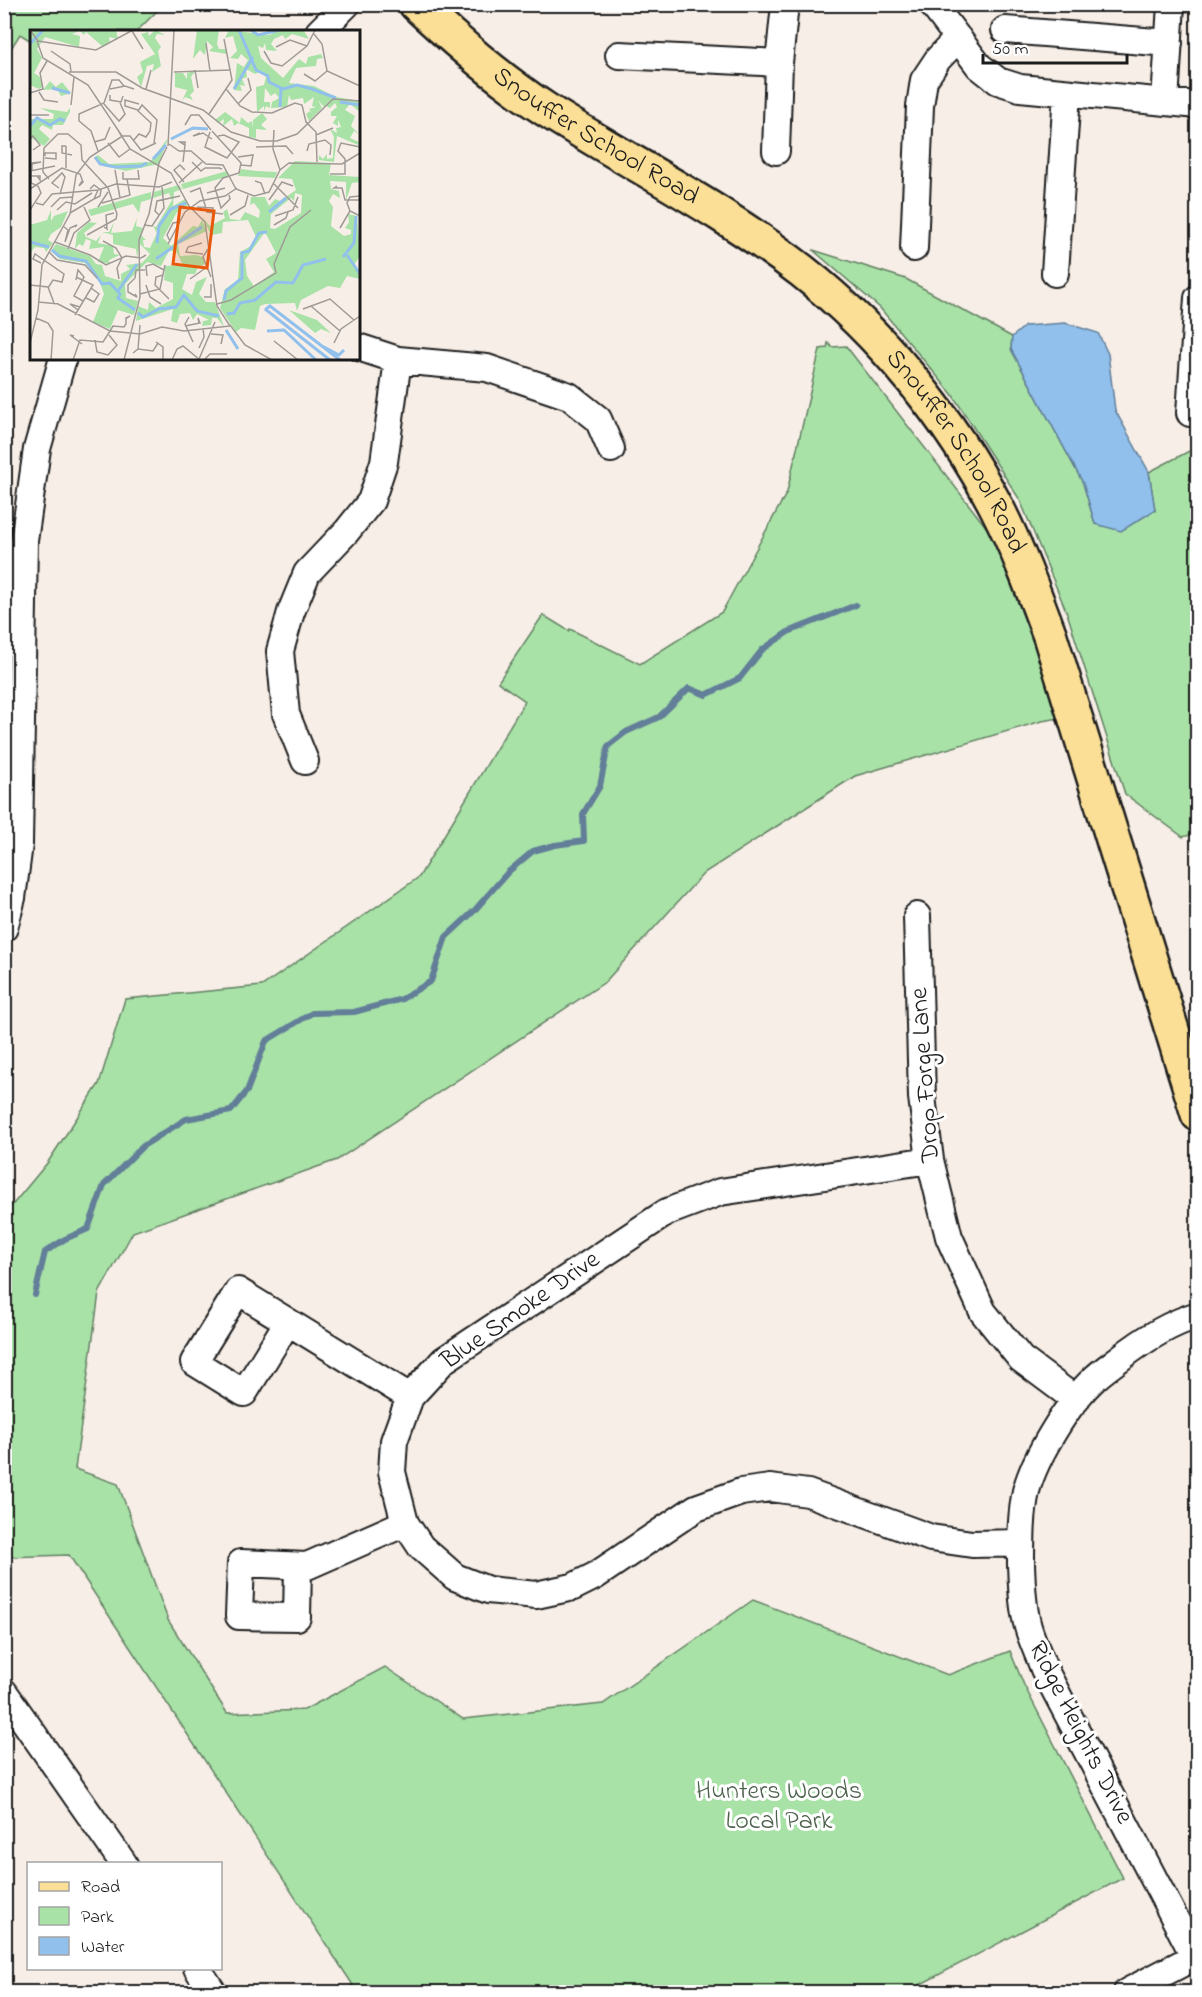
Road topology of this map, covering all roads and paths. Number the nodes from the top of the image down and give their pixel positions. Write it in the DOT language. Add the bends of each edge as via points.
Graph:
graph roads {
  1 [pos="347,4"];
  2 [pos="416,4"];
  3 [pos="784,4"];
  4 [pos="932,4"];
  5 [pos="1171,4"];
  6 [pos="321,30"];
  7 [pos="1005,30"];
  8 [pos="958,38"];
  9 [pos="1169,43"];
  10 [pos="620,55"];
  11 [pos="779,63"];
  12 [pos="1067,93"];
  13 [pos="1165,102"];
  14 [pos="1197,105"];
  15 [pos="776,151"];
  16 [pos="914,248"];
  17 [pos="1055,273"];
  18 [pos="1197,298"];
  19 [pos="360,348"];
  20 [pos="62,360"];
  21 [pos="398,360"];
  22 [pos="1190,413"];
  23 [pos="611,449"];
  24 [pos="14,540"];
  25 [pos="305,761"];
  26 [pos="917,915"];
  27 [pos="4,928"];
  28 [pos="1197,1114"];
  29 [pos="930,1160"];
  30 [pos="1197,1315"];
  31 [pos="287,1323"];
  32 [pos="410,1397"];
  33 [pos="1076,1400"];
  34 [pos="405,1523"];
  35 [pos="1021,1543"];
  36 [pos="298,1566"];
  37 [pos="4,1692"];
  38 [pos="123,1862"];
  39 [pos="1196,1958"];
  40 [pos="198,1970"];
  41 [pos="213,1992"];
  42 [pos="1127,1992"];
  1 -- 6 [label="street"];
  2 -- 28 [label="main road, Snouffer School Road" via="450,36 545,109 801,271 871,334 932,405 981,479 1034,593"];
  3 -- 11 [label="street"];
  4 -- 8 [label="street"];
  5 -- 9 [label="street"];
  7 -- 9 [label="street"];
  8 -- 12 [label="street" via="979,66 998,81 1020,88"];
  8 -- 16 [label="street" via="924,80"];
  9 -- 13 [label="street"];
  10 -- 11 [label="street"];
  11 -- 15 [label="street"];
  12 -- 13 [label="street"];
  12 -- 17 [label="street"];
  13 -- 14 [label="street"];
  18 -- 22 [label="street"];
  19 -- 21 [label="street"];
  20 -- 24 [label="street"];
  21 -- 23 [label="street" via="487,368 568,396 598,419"];
  21 -- 25 [label="street" via="384,462 371,501 307,573 280,651 286,714"];
  24 -- 27 [label="street" via="19,844"];
  26 -- 29 [label="street, Drop Forge Lane" via="922,1097"];
  29 -- 32 [label="street, Blue Smoke Drive" via="720,1192 667,1212 444,1360"];
  29 -- 33 [label="street, Drop Forge Lane" via="949,1237 983,1312 1022,1359"];
  30 -- 33 [label="street, Ridge Heights Drive" via="1140,1343 1093,1379"];
  31 -- 32 [label="street"];
  32 -- 34 [label="street, Blue Smoke Drive" via="394,1441 393,1472"];
  33 -- 35 [label="street, Ridge Heights Drive" via="1053,1431 1026,1490"];
  34 -- 35 [label="street, Blue Smoke Drive" via="421,1547 455,1577 488,1590 536,1595 573,1587 595,1576 696,1508 741,1492 770,1488 808,1493 931,1538 972,1544"];
  34 -- 36 [label="street" via="307,1566"];
  35 -- 39 [label="street, Ridge Heights Drive" via="1022,1596 1028,1627 1044,1669"];
  37 -- 38 [label="street"];
  39 -- 42 [label="street"];
  40 -- 41 [label="street"];
}
